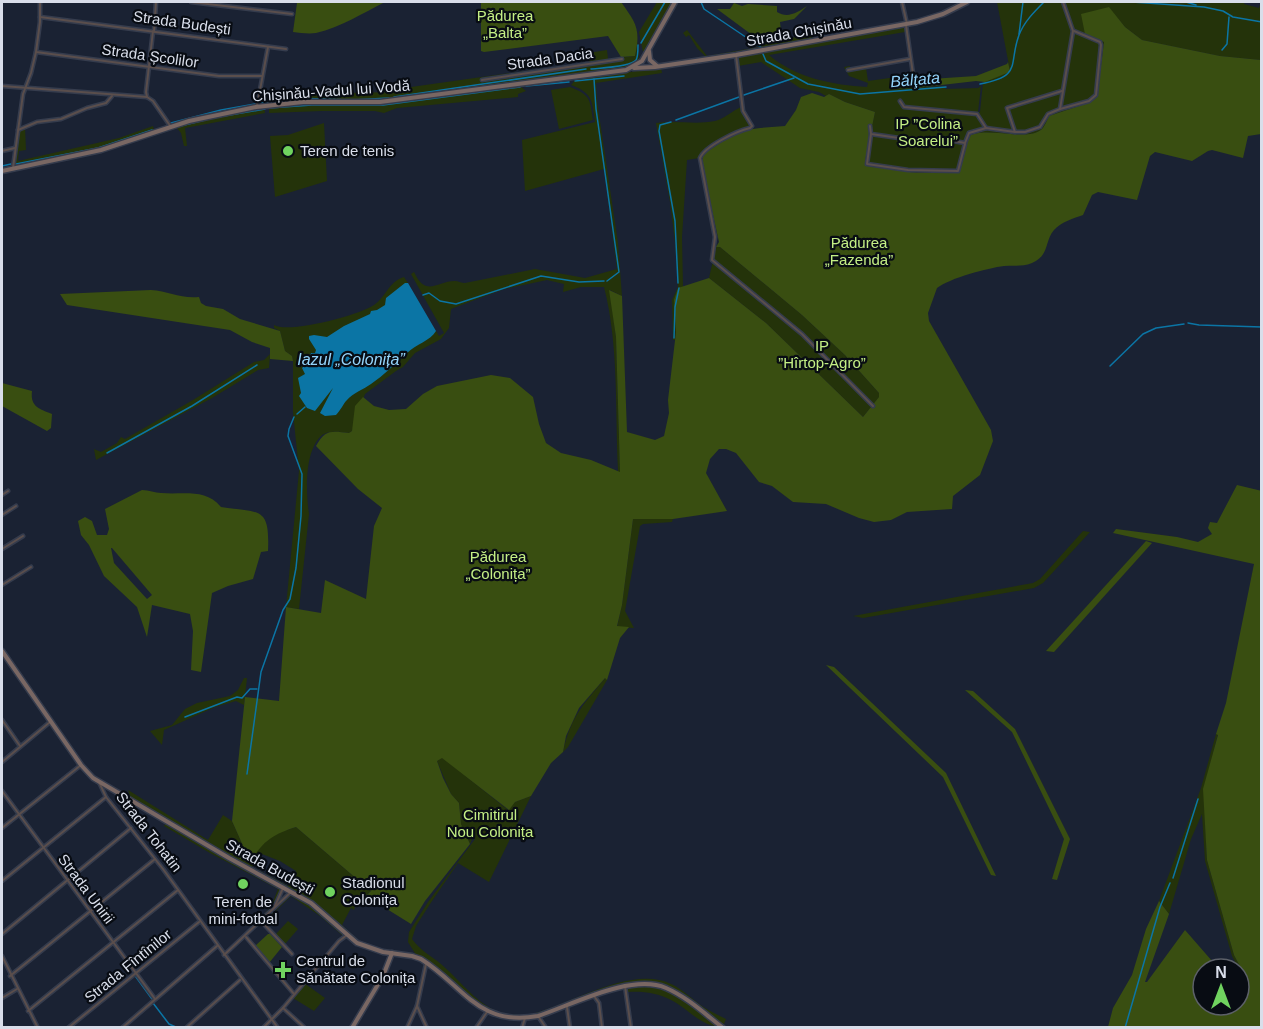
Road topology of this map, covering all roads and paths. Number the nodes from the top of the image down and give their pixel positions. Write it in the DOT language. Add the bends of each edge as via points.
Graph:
graph roads {
  1 [pos="40,2"];
  2 [pos="156,2"];
  3 [pos="191,2"];
  4 [pos="675,2"];
  5 [pos="902,2"];
  6 [pos="967,2"];
  7 [pos="1063,2"];
  8 [pos="292,14"];
  9 [pos="40,16"];
  10 [pos="906,25"];
  11 [pos="1073,31"];
  12 [pos="153,32"];
  13 [pos="268,47"];
  14 [pos="286,49"];
  15 [pos="649,50"];
  16 [pos="36,52"];
  17 [pos="736,55"];
  18 [pos="622,59"];
  19 [pos="910,59"];
  20 [pos="148,66"];
  21 [pos="657,67"];
  22 [pos="631,68"];
  23 [pos="848,70"];
  24 [pos="262,76"];
  25 [pos="482,80"];
  26 [pos="2,86"];
  27 [pos="915,88"];
  28 [pos="24,89"];
  29 [pos="1062,91"];
  30 [pos="112,96"];
  31 [pos="147,97"];
  32 [pos="900,101"];
  33 [pos="256,107"];
  34 [pos="1060,109"];
  35 [pos="870,126"];
  36 [pos="171,127"];
  37 [pos="986,128"];
  38 [pos="18,130"];
  39 [pos="1015,132"];
  40 [pos="871,134"];
  41 [pos="965,143"];
  42 [pos="15,148"];
  43 [pos="2,151"];
  44 [pos="13,168"];
  45 [pos="2,171"];
  46 [pos="873,406"];
  47 [pos="8,491"];
  48 [pos="2,495"];
  49 [pos="16,506"];
  50 [pos="2,515"];
  51 [pos="23,536"];
  52 [pos="2,549"];
  53 [pos="31,567"];
  54 [pos="2,585"];
  55 [pos="2,651"];
  56 [pos="2,720"];
  57 [pos="50,722"];
  58 [pos="20,746"];
  59 [pos="2,762"];
  60 [pos="81,765"];
  61 [pos="99,782"];
  62 [pos="2,791"];
  63 [pos="106,797"];
  64 [pos="19,814"];
  65 [pos="2,828"];
  66 [pos="131,828"];
  67 [pos="42,849"];
  68 [pos="155,858"];
  69 [pos="66,880"];
  70 [pos="2,881"];
  71 [pos="283,888"];
  72 [pos="178,890"];
  73 [pos="291,892"];
  74 [pos="274,909"];
  75 [pos="89,911"];
  76 [pos="261,921"];
  77 [pos="200,922"];
  78 [pos="2,934"];
  79 [pos="347,934"];
  80 [pos="245,936"];
  81 [pos="112,942"];
  82 [pos="217,946"];
  83 [pos="292,954"];
  84 [pos="392,954"];
  85 [pos="224,955"];
  86 [pos="2,956"];
  87 [pos="427,963"];
  88 [pos="136,974"];
  89 [pos="10,976"];
  90 [pos="241,979"];
  91 [pos="625,986"];
  92 [pos="17,989"];
  93 [pos="294,994"];
  94 [pos="594,996"];
  95 [pos="2,998"];
  96 [pos="155,999"];
  97 [pos="417,1006"];
  98 [pos="567,1006"];
  99 [pos="284,1008"];
  100 [pos="28,1011"];
  101 [pos="487,1012"];
  102 [pos="538,1016"];
  103 [pos="525,1018"];
  104 [pos="272,1019"];
  105 [pos="38,1028"];
  106 [pos="68,1028"];
  107 [pos="122,1028"];
  108 [pos="186,1028"];
  109 [pos="263,1028"];
  110 [pos="278,1028"];
  111 [pos="305,1028"];
  112 [pos="352,1028"];
  113 [pos="407,1028"];
  114 [pos="427,1028"];
  115 [pos="476,1028"];
  116 [pos="522,1028"];
  117 [pos="546,1028"];
  118 [pos="570,1028"];
  119 [pos="602,1028"];
  120 [pos="632,1028"];
  121 [pos="723,1028"];
  1 -- 9 [label="street"];
  2 -- 12 [label="street"];
  3 -- 8 [label="street"];
  4 -- 15 [label="street"];
  5 -- 10 [label="street"];
  6 -- 10 [label="street, Strada Chișinău"];
  7 -- 11 [label="street"];
  9 -- 12 [label="street, Strada Budești"];
  9 -- 16 [label="street"];
  10 -- 17 [label="street, Strada Chișinău"];
  10 -- 19 [label="street"];
  11 -- 29 [label="street"];
  11 -- 34 [label="street" via="1100,42 1096,95"];
  12 -- 13 [label="street, Strada Budești"];
  12 -- 20 [label="street"];
  13 -- 14 [label="street, Strada Budești"];
  13 -- 24 [label="street"];
  15 -- 21 [label="street" via="650,60"];
  15 -- 22 [label="street"];
  16 -- 20 [label="street, Strada Școlilor"];
  16 -- 28 [label="street"];
  17 -- 21 [label="street, Strada Chișinău"];
  17 -- 46 [label="street" via="743,111 752,126 706,150 700,158 715,237 712,260 802,334"];
  18 -- 25 [label="street, Strada Dacia"];
  19 -- 23 [label="street"];
  19 -- 27 [label="street"];
  20 -- 24 [label="street, Strada Școlilor" via="219,76"];
  20 -- 31 [label="street"];
  21 -- 22 [label="street, Strada Chișinău"];
  22 -- 33 [label="street, Chișinău-Vadul lui Vodă" via="380,102 303,102"];
  24 -- 33 [label="street"];
  26 -- 28 [label="street"];
  28 -- 30 [label="street"];
  28 -- 38 [label="street"];
  29 -- 34 [label="street"];
  29 -- 39 [label="street" via="1007,108"];
  30 -- 31 [label="street"];
  30 -- 38 [label="street" via="106,103 62,119 37,122"];
  31 -- 36 [label="street"];
  32 -- 37 [label="street" via="904,107 977,114"];
  33 -- 36 [label="street, Chișinău-Vadul lui Vodă"];
  34 -- 39 [label="street" via="1048,114 1040,127"];
  35 -- 40 [label="street"];
  36 -- 44 [label="street, Chișinău-Vadul lui Vodă" via="101,150"];
  37 -- 39 [label="street"];
  37 -- 41 [label="street" via="969,133"];
  38 -- 42 [label="street"];
  40 -- 41 [label="street"];
  40 -- 41 [label="street" via="867,164 908,170 958,171"];
  42 -- 43 [label="street"];
  42 -- 44 [label="street"];
  44 -- 45 [label="street, Chișinău-Vadul lui Vodă"];
  47 -- 48 [label="street"];
  49 -- 50 [label="street"];
  51 -- 52 [label="street"];
  53 -- 54 [label="street"];
  55 -- 57 [label="street, Strada Tohatin"];
  56 -- 58 [label="street"];
  57 -- 58 [label="street"];
  57 -- 60 [label="street, Strada Tohatin"];
  58 -- 59 [label="street"];
  60 -- 61 [label="street, Strada Tohatin"];
  60 -- 64 [label="street"];
  61 -- 63 [label="street, Strada Tohatin"];
  61 -- 71 [label="street, Strada Budești"];
  62 -- 64 [label="street, Strada Unirii"];
  63 -- 66 [label="street, Strada Tohatin"];
  63 -- 67 [label="street"];
  64 -- 65 [label="street"];
  64 -- 67 [label="street, Strada Unirii"];
  66 -- 68 [label="street, Strada Tohatin"];
  66 -- 69 [label="street"];
  67 -- 69 [label="street, Strada Unirii"];
  67 -- 70 [label="street"];
  68 -- 72 [label="street, Strada Tohatin"];
  68 -- 75 [label="street"];
  69 -- 75 [label="street, Strada Unirii"];
  69 -- 78 [label="street"];
  71 -- 73 [label="street, Strada Budești"];
  71 -- 74 [label="street"];
  72 -- 77 [label="street, Strada Tohatin"];
  72 -- 81 [label="street"];
  73 -- 74 [label="street"];
  73 -- 79 [label="street, Strada Budești" via="317,907"];
  74 -- 76 [label="street"];
  75 -- 81 [label="street, Strada Unirii"];
  75 -- 89 [label="street"];
  76 -- 80 [label="street"];
  76 -- 83 [label="street"];
  77 -- 82 [label="street, Strada Tohatin"];
  77 -- 88 [label="street, Strada Fîntînilor"];
  79 -- 84 [label="street, Strada Budești" via="362,945"];
  79 -- 93 [label="street"];
  80 -- 85 [label="street"];
  80 -- 93 [label="street"];
  81 -- 88 [label="street, Strada Unirii"];
  81 -- 100 [label="street"];
  82 -- 85 [label="street, Strada Tohatin"];
  82 -- 96 [label="street"];
  84 -- 87 [label="street, Strada Budești" via="412,956"];
  84 -- 112 [label="street"];
  85 -- 90 [label="street, Strada Tohatin"];
  86 -- 89 [label="street"];
  87 -- 97 [label="street"];
  87 -- 101 [label="street, Strada Budești"];
  88 -- 96 [label="street, Strada Unirii"];
  88 -- 106 [label="street, Strada Fîntînilor"];
  89 -- 92 [label="street"];
  90 -- 104 [label="street, Strada Tohatin"];
  90 -- 108 [label="street"];
  91 -- 94 [label="street, Strada Budești"];
  91 -- 120 [label="street"];
  91 -- 121 [label="street, Strada Budești" via="658,985 681,996"];
  92 -- 95 [label="street"];
  92 -- 100 [label="street"];
  93 -- 99 [label="street"];
  94 -- 98 [label="street, Strada Budești"];
  94 -- 119 [label="street"];
  96 -- 107 [label="street"];
  97 -- 113 [label="street"];
  97 -- 114 [label="street"];
  98 -- 102 [label="street, Strada Budești"];
  98 -- 118 [label="street"];
  99 -- 104 [label="street"];
  99 -- 111 [label="street"];
  100 -- 105 [label="street"];
  101 -- 103 [label="street, Strada Budești"];
  101 -- 115 [label="street"];
  102 -- 103 [label="street, Strada Budești"];
  102 -- 117 [label="street"];
  103 -- 116 [label="street"];
  104 -- 109 [label="street"];
  104 -- 110 [label="street, Strada Tohatin"];
}
